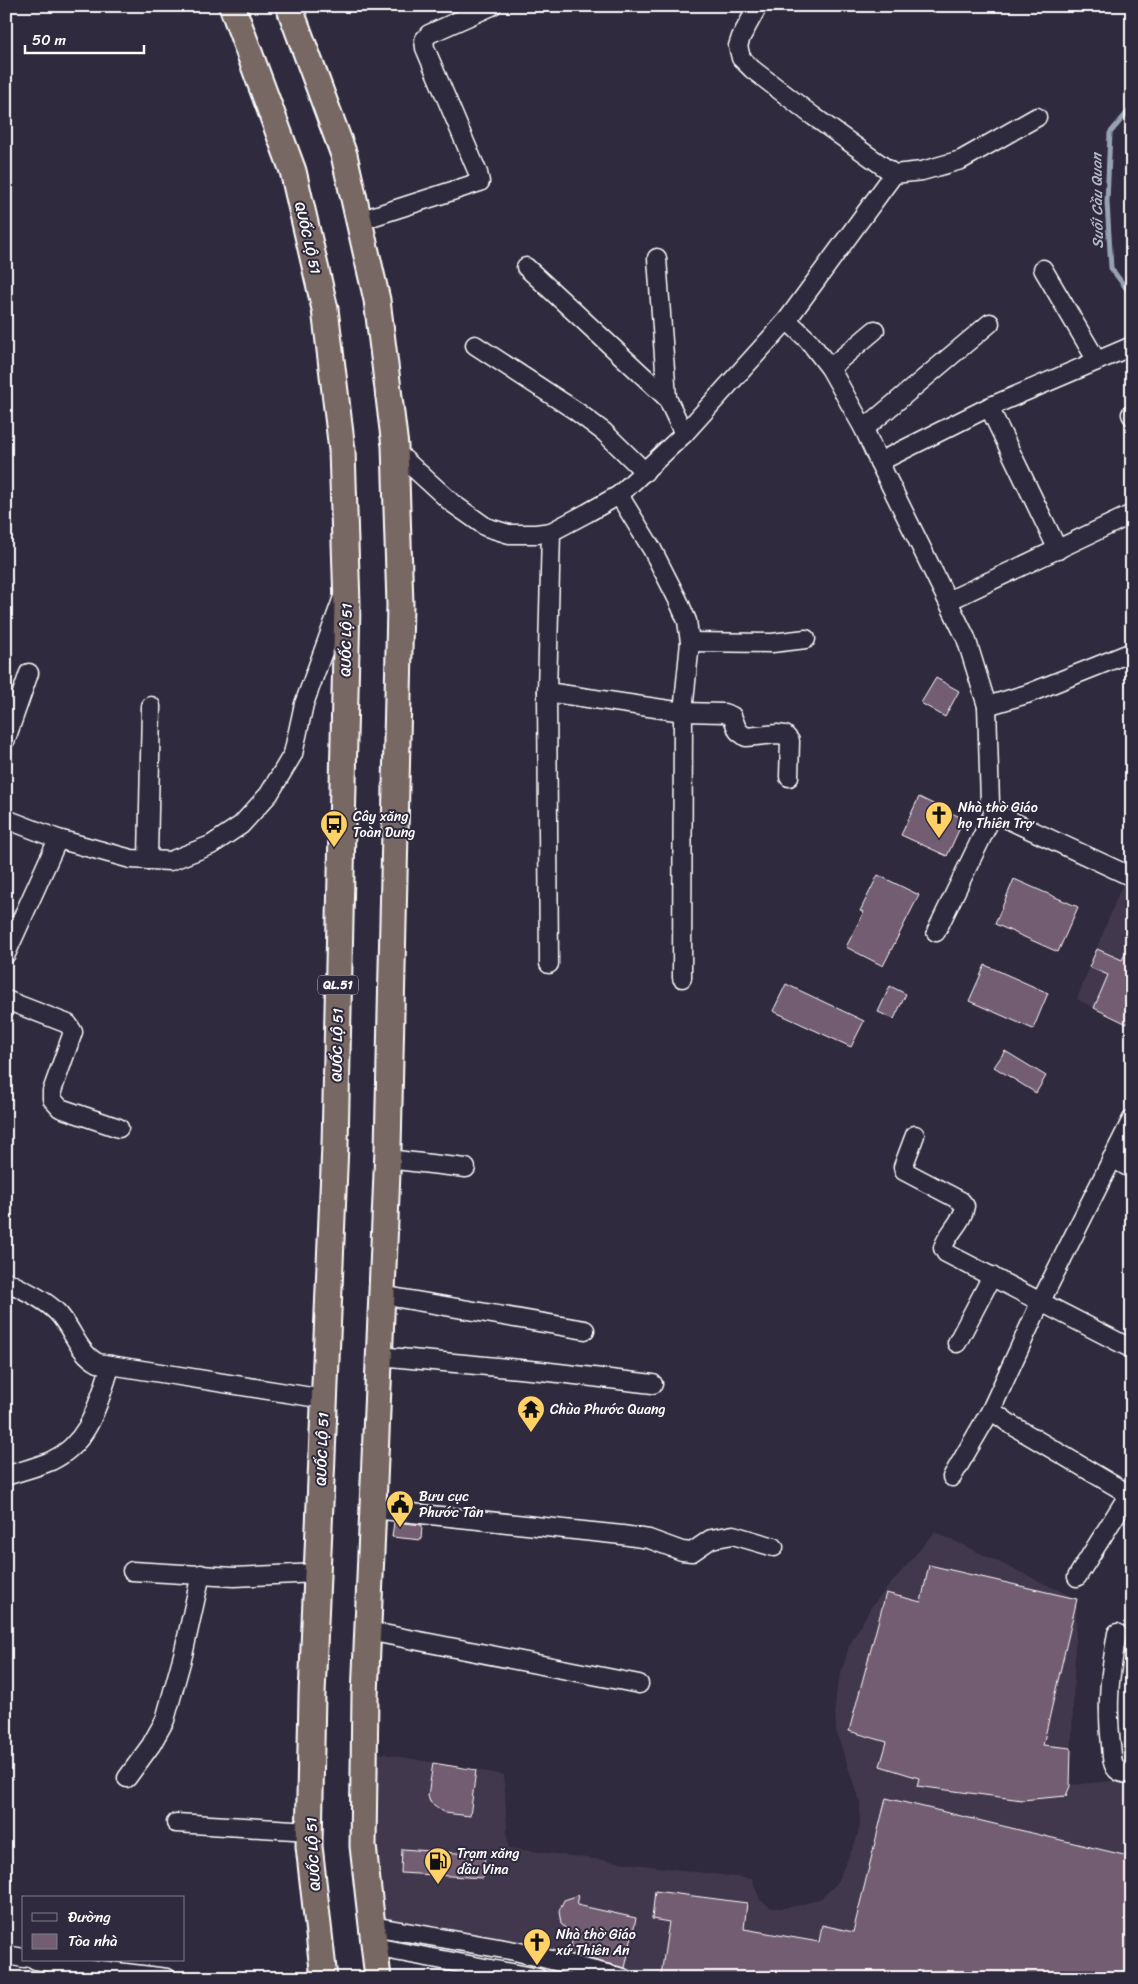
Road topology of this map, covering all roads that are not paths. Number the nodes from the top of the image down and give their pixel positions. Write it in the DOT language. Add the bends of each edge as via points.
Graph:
graph roads {
  1 [pos="232,6"];
  2 [pos="289,6"];
  3 [pos="492,6"];
  4 [pos="758,6"];
  5 [pos="1037,117"];
  6 [pos="894,174"];
  7 [pos="359,221"];
  8 [pos="657,258"];
  9 [pos="526,267"];
  10 [pos="1043,268"];
  11 [pos="787,320"];
  12 [pos="990,323"];
  13 [pos="875,330"];
  14 [pos="475,345"];
  15 [pos="1132,346"];
  16 [pos="1097,361"];
  17 [pos="830,368"];
  18 [pos="667,398"];
  19 [pos="989,407"];
  20 [pos="864,429"];
  21 [pos="684,434"];
  22 [pos="395,450"];
  23 [pos="879,462"];
  24 [pos="645,472"];
  25 [pos="619,496"];
  26 [pos="1132,514"];
  27 [pos="551,532"];
  28 [pos="1058,550"];
  29 [pos="347,590"];
  30 [pos="948,601"];
  31 [pos="806,639"];
  32 [pos="690,642"];
  33 [pos="1132,652"];
  34 [pos="29,674"];
  35 [pos="548,692"];
  36 [pos="152,706"];
  37 [pos="987,706"];
  38 [pos="683,712"];
  39 [pos="6,739"];
  40 [pos="789,778"];
  41 [pos="994,812"];
  42 [pos="6,819"];
  43 [pos="58,840"];
  44 [pos="148,860"];
  45 [pos="1132,877"];
  46 [pos="936,932"];
  47 [pos="6,954"];
  48 [pos="549,964"];
  49 [pos="682,978"];
  50 [pos="6,1000"];
  51 [pos="1132,1120"];
  52 [pos="119,1128"];
  53 [pos="915,1135"];
  54 [pos="1112,1158"];
  55 [pos="387,1159"];
  56 [pos="466,1168"];
  57 [pos="1132,1169"];
  58 [pos="992,1276"];
  59 [pos="7,1282"];
  60 [pos="381,1295"];
  61 [pos="1041,1301"];
  62 [pos="585,1330"];
  63 [pos="957,1343"];
  64 [pos="1132,1349"];
  65 [pos="379,1356"];
  66 [pos="111,1365"];
  67 [pos="653,1384"];
  68 [pos="324,1399"];
  69 [pos="992,1410"];
  70 [pos="6,1476"];
  71 [pos="952,1478"];
  72 [pos="1130,1495"];
  73 [pos="373,1509"];
  74 [pos="774,1547"];
  75 [pos="132,1570"];
  76 [pos="317,1572"];
  77 [pos="201,1574"];
  78 [pos="1077,1577"];
  79 [pos="368,1631"];
  80 [pos="1118,1633"];
  81 [pos="639,1684"];
  82 [pos="1132,1773"];
  83 [pos="127,1778"];
  84 [pos="176,1823"];
  85 [pos="310,1831"];
  86 [pos="373,1936"];
  87 [pos="6,1955"];
  88 [pos="22,1958"];
  89 [pos="40,1962"];
  90 [pos="67,1972"];
  91 [pos="168,1978"];
  92 [pos="324,1978"];
  93 [pos="378,1978"];
  94 [pos="538,1978"];
  95 [pos="623,1978"];
  1 -- 29 [label="highway, QUỐC LỘ 51 / QL.51" via="293,171 325,309 342,450"];
  2 -- 7 [label="highway" via="344,155"];
  3 -- 7 [label="street" via="429,34 424,40 480,182"];
  4 -- 6 [label="street" via="738,46 741,58 752,70"];
  5 -- 6 [label="street" via="962,160 922,171"];
  6 -- 11 [label="street"];
  7 -- 22 [label="highway" via="377,300"];
  8 -- 18 [label="street"];
  9 -- 18 [label="street"];
  10 -- 16 [label="street"];
  11 -- 17 [label="street" via="810,341"];
  11 -- 21 [label="street"];
  12 -- 20 [label="street"];
  13 -- 17 [label="street"];
  14 -- 24 [label="street" via="576,411 604,432"];
  15 -- 16 [label="street"];
  16 -- 19 [label="street"];
  17 -- 20 [label="street"];
  18 -- 21 [label="street"];
  19 -- 23 [label="street"];
  19 -- 28 [label="street"];
  20 -- 23 [label="street"];
  21 -- 24 [label="street"];
  22 -- 27 [label="street" via="452,503 486,527 509,534"];
  22 -- 55 [label="highway" via="400,605"];
  23 -- 30 [label="street"];
  24 -- 25 [label="street"];
  25 -- 27 [label="street"];
  25 -- 32 [label="street" via="652,549 678,600 687,621"];
  26 -- 28 [label="street"];
  27 -- 35 [label="street"];
  28 -- 30 [label="street"];
  29 -- 44 [label="street" via="304,704 293,754 269,794 241,825 212,846 170,861"];
  29 -- 68 [label="highway, QUỐC LỘ 51 / QL.51" via="334,1145"];
  30 -- 37 [label="street" via="966,638"];
  31 -- 32 [label="street" via="772,643"];
  32 -- 38 [label="street"];
  33 -- 37 [label="street" via="1027,694"];
  34 -- 39 [label="street"];
  35 -- 38 [label="street"];
  35 -- 48 [label="street"];
  36 -- 44 [label="street"];
  37 -- 41 [label="street" via="990,803"];
  38 -- 40 [label="street" via="732,716 738,732 746,737 785,735 790,741"];
  38 -- 49 [label="street"];
  41 -- 45 [label="street"];
  41 -- 46 [label="street"];
  42 -- 43 [label="street"];
  43 -- 44 [label="street" via="131,859"];
  43 -- 47 [label="street"];
  50 -- 52 [label="street" via="68,1024 73,1032 52,1099 60,1108"];
  51 -- 54 [label="street"];
  53 -- 58 [label="street" via="904,1171 965,1206 943,1248 946,1253"];
  54 -- 57 [label="street"];
  54 -- 61 [label="street"];
  55 -- 56 [label="street"];
  55 -- 60 [label="highway"];
  58 -- 61 [label="street"];
  58 -- 63 [label="street"];
  59 -- 66 [label="street" via="57,1312 89,1358"];
  60 -- 62 [label="street"];
  60 -- 65 [label="highway"];
  61 -- 64 [label="street"];
  61 -- 69 [label="street"];
  65 -- 67 [label="street"];
  65 -- 73 [label="highway"];
  66 -- 68 [label="street"];
  66 -- 70 [label="street" via="91,1423 81,1439 52,1460"];
  68 -- 76 [label="highway, QUỐC LỘ 51 / QL.51"];
  69 -- 71 [label="street"];
  69 -- 72 [label="street"];
  72 -- 78 [label="street"];
  73 -- 74 [label="street" via="622,1535 650,1539 692,1552 711,1539 733,1535"];
  73 -- 79 [label="highway"];
  75 -- 77 [label="street"];
  76 -- 77 [label="street" via="234,1577"];
  76 -- 85 [label="highway, QUỐC LỘ 51 / QL.51"];
  77 -- 83 [label="street" via="164,1720"];
  79 -- 81 [label="street"];
  79 -- 86 [label="highway" via="363,1846"];
  80 -- 82 [label="street" via="1108,1684 1107,1715 1113,1765 1118,1772"];
  84 -- 85 [label="street"];
  85 -- 92 [label="highway, QUỐC LỘ 51 / QL.51"];
  86 -- 93 [label="highway"];
  86 -- 94 [label="street"];
  86 -- 95 [label="street" via="515,1951"];
  87 -- 88 [label="street"];
  89 -- 90 [label="street"];
  90 -- 91 [label="street"];
}
